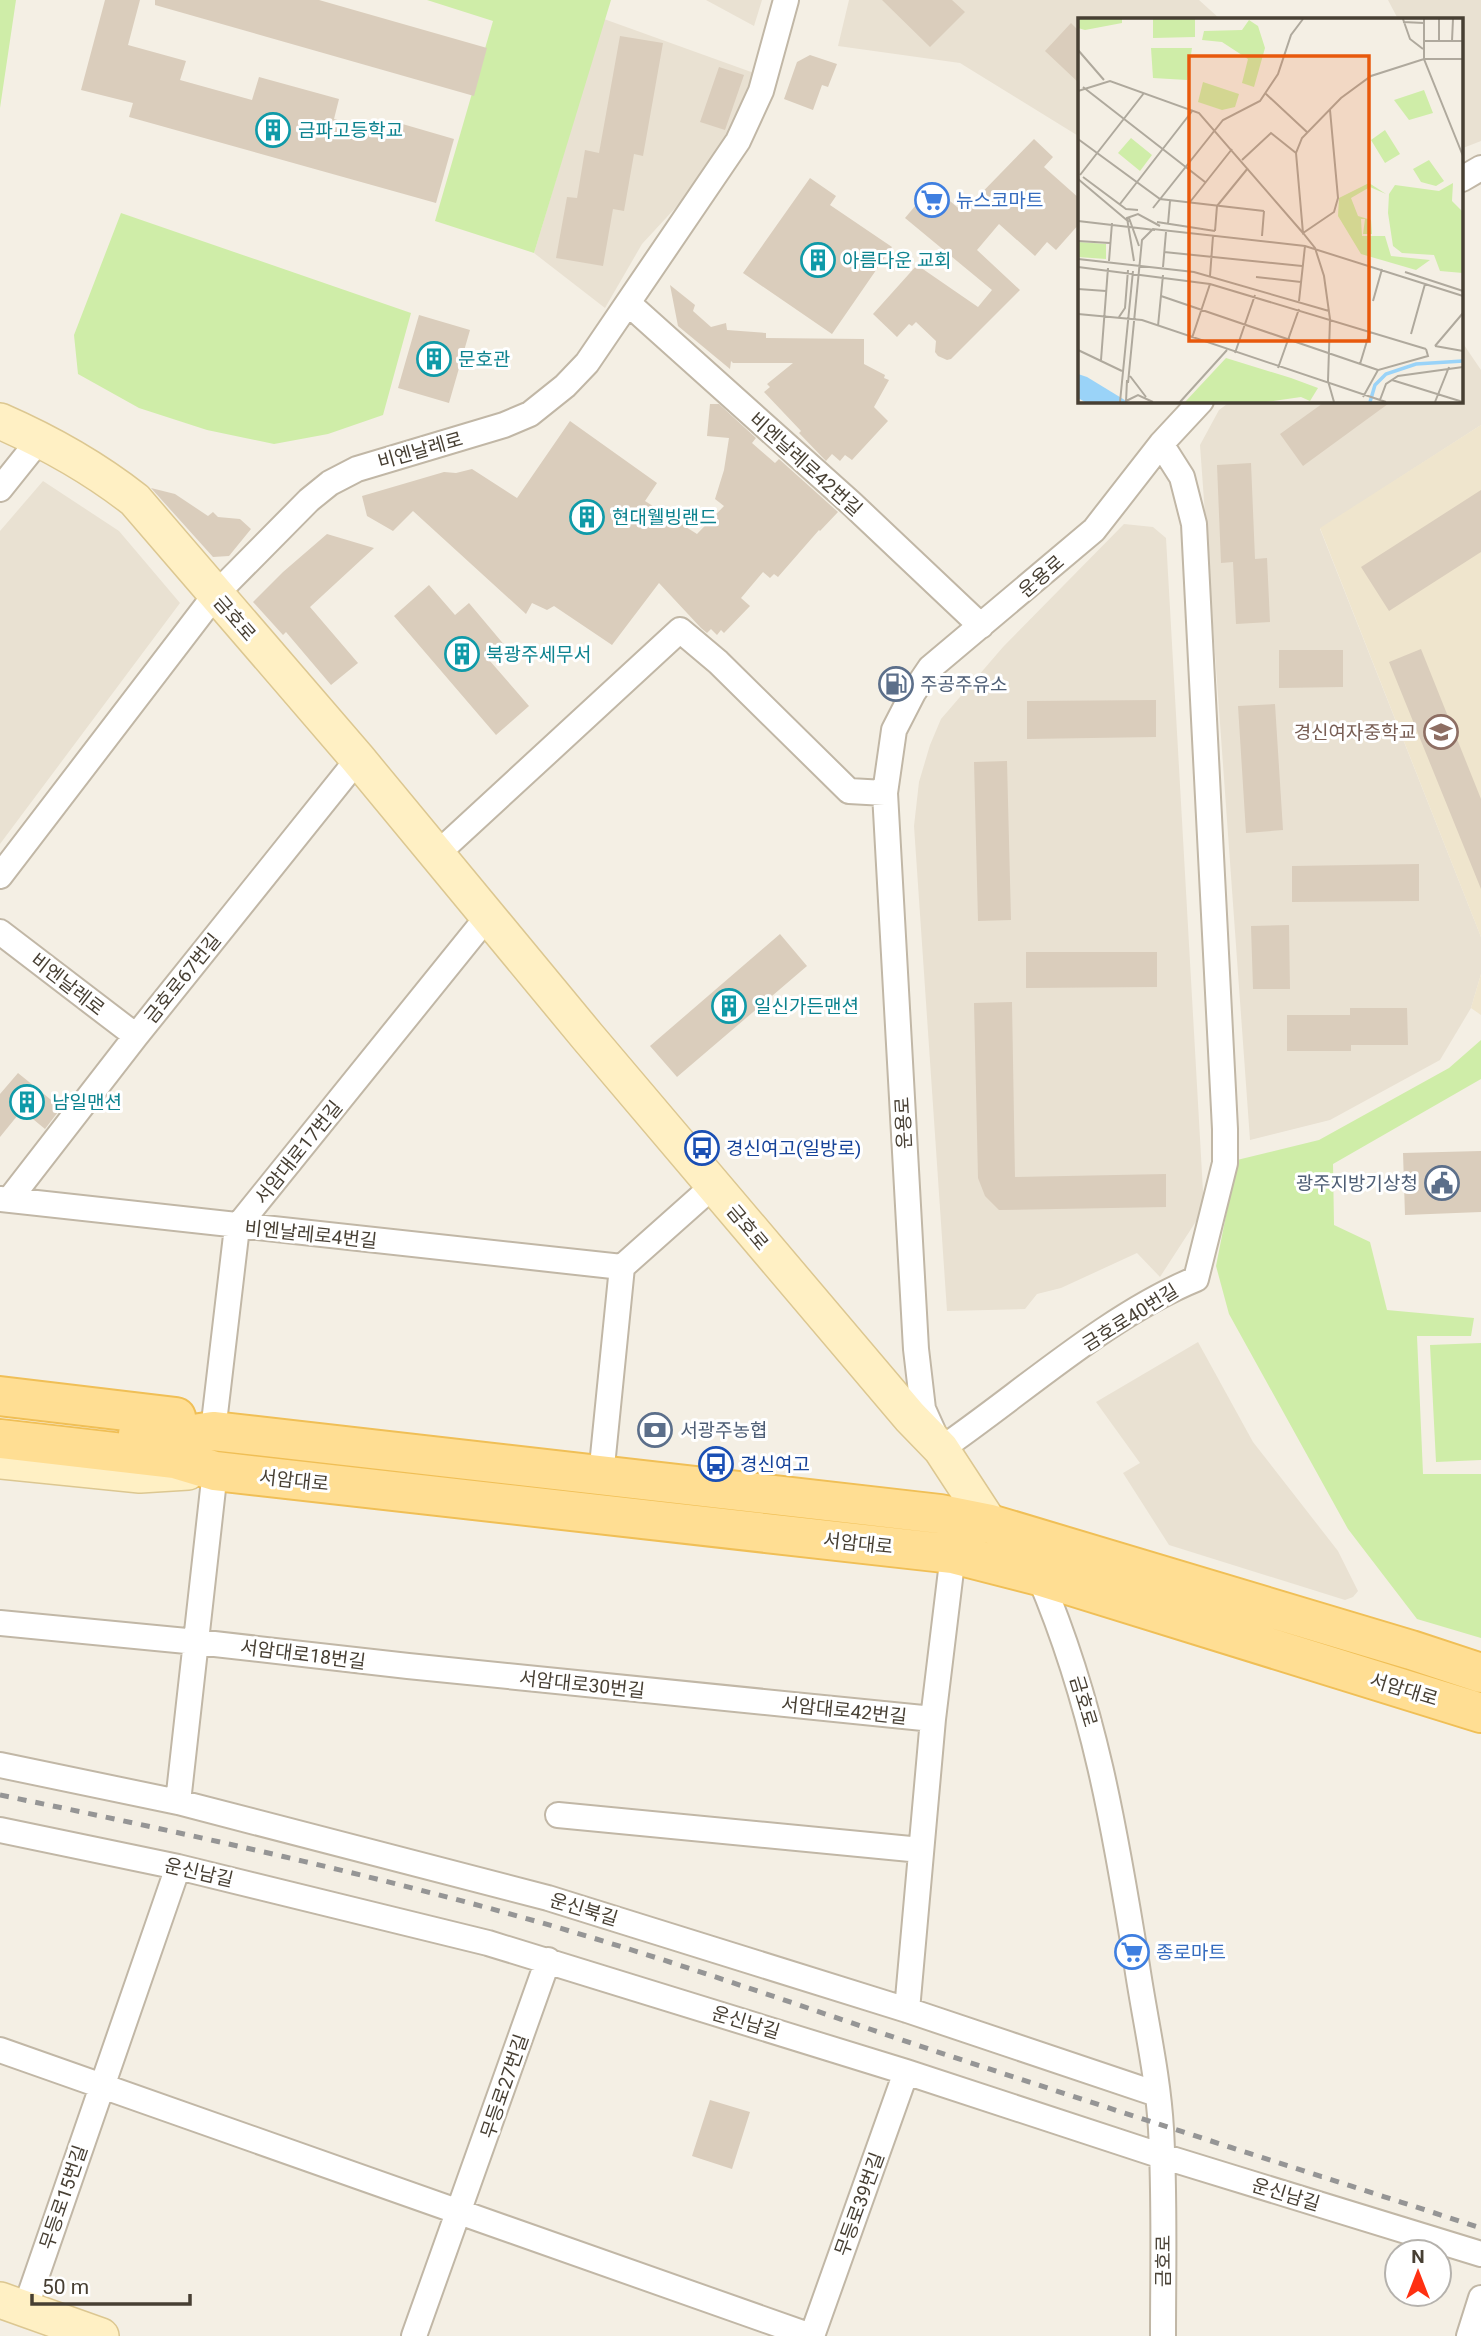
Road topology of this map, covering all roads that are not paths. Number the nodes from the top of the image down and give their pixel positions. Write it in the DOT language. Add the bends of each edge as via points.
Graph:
graph roads {
  1 [pos="786,0"];
  2 [pos="1481,168"];
  3 [pos="1464,178"];
  4 [pos="629,304"];
  5 [pos="1200,402"];
  6 [pos="0,421"];
  7 [pos="40,439"];
  8 [pos="1161,444"];
  9 [pos="0,489"];
  10 [pos="215,595"];
  11 [pos="981,626"];
  12 [pos="358,759"];
  13 [pos="885,793"];
  14 [pos="437,854"];
  15 [pos="0,876"];
  16 [pos="488,916"];
  17 [pos="0,932"];
  18 [pos="136,1036"];
  19 [pos="713,1186"];
  20 [pos="4,1199"];
  21 [pos="237,1227"];
  22 [pos="622,1267"];
  23 [pos="0,1396"];
  24 [pos="0,1419"];
  25 [pos="213,1431"];
  26 [pos="0,1439"];
  27 [pos="175,1448"];
  28 [pos="941,1449"];
  29 [pos="0,1461"];
  30 [pos="215,1471"];
  31 [pos="601,1476"];
  32 [pos="990,1524"];
  33 [pos="953,1554"];
  34 [pos="1039,1576"];
  35 [pos="4,1623"];
  36 [pos="197,1642"];
  37 [pos="408,1666"];
  38 [pos="1481,1673"];
  39 [pos="755,1701"];
  40 [pos="1481,1713"];
  41 [pos="933,1719"];
  42 [pos="0,1765"];
  43 [pos="178,1802"];
  44 [pos="558,1815"];
  45 [pos="0,1830"];
  46 [pos="921,1850"];
  47 [pos="178,1867"];
  48 [pos="548,1960"];
  49 [pos="907,2010"];
  50 [pos="0,2050"];
  51 [pos="906,2072"];
  52 [pos="101,2085"];
  53 [pos="1157,2094"];
  54 [pos="1162,2156"];
  55 [pos="459,2211"];
  56 [pos="1481,2254"];
  57 [pos="1481,2298"];
  58 [pos="12,2305"];
  59 [pos="101,2336"];
  60 [pos="414,2336"];
  61 [pos="811,2336"];
  62 [pos="1163,2336"];
  63 [pos="1469,2336"];
  1 -- 4 [label="street, 비엔날레로" via="761,91 738,141"];
  2 -- 3 [label="street"];
  4 -- 10 [label="street, 비엔날레로" via="587,363 530,414 377,462 330,483"];
  4 -- 11 [label="street, 비엔날레로42번길"];
  5 -- 8 [label="street, 운용로"];
  6 -- 7 [label="street, 금호로"];
  7 -- 9 [label="street"];
  7 -- 10 [label="street, 금호로" via="135,500"];
  8 -- 11 [label="street, 운용로" via="1094,530"];
  8 -- 28 [label="street, 금호로40번길" via="1182,477 1194,524 1225,1163 1196,1279 1099,1334"];
  10 -- 12 [label="street, 금호로"];
  10 -- 15 [label="street, 비엔날레로"];
  11 -- 13 [label="street, 운용로" via="930,668 913,693 894,730"];
  12 -- 14 [label="street, 금호로"];
  12 -- 18 [label="street, 금호로67번길"];
  13 -- 14 [label="street" via="849,791 680,630"];
  13 -- 28 [label="street, 운용로" via="916,1349 923,1409"];
  14 -- 16 [label="street, 금호로"];
  16 -- 19 [label="street, 금호로"];
  16 -- 21 [label="street, 서암대로17번길"];
  17 -- 18 [label="street, 비엔날레로"];
  18 -- 20 [label="street, 금호로67번길"];
  19 -- 22 [label="street, 금호로"];
  19 -- 28 [label="street, 금호로"];
  20 -- 21 [label="street, 비엔날레로4번길"];
  21 -- 22 [label="street, 비엔날레로4번길"];
  21 -- 25 [label="street"];
  22 -- 31 [label="street"];
  23 -- 25 [label="main road" via="182,1418"];
  24 -- 27 [label="main road"];
  25 -- 27 [label="main road, 서암대로"];
  25 -- 31 [label="main road, 서암대로"];
  26 -- 27 [label="main road"];
  27 -- 30 [label="main road, 서암대로"];
  28 -- 32 [label="street, 금호로"];
  29 -- 30 [label="street, 서암대로" via="140,1475"];
  30 -- 33 [label="main road, 서암대로"];
  30 -- 36 [label="street"];
  31 -- 32 [label="main road, 서암대로" via="940,1514"];
  32 -- 34 [label="street, 금호로"];
  32 -- 38 [label="main road, 서암대로"];
  33 -- 34 [label="main road, 서암대로"];
  33 -- 41 [label="street, 서암대로42번길"];
  34 -- 40 [label="main road, 서암대로"];
  34 -- 53 [label="street, 금호로" via="1060,1626 1100,1760"];
  35 -- 36 [label="street, 서암대로18번길"];
  36 -- 37 [label="street, 서암대로18번길"];
  36 -- 43 [label="street"];
  37 -- 39 [label="street, 서암대로30번길"];
  39 -- 41 [label="street, 서암대로42번길"];
  41 -- 46 [label="street, 서암대로42번길"];
  42 -- 43 [label="street, 운신북길"];
  43 -- 49 [label="street, 운신북길" via="548,1898"];
  44 -- 46 [label="street"];
  45 -- 47 [label="street, 운신남길"];
  46 -- 49 [label="street, 서암대로42번길"];
  47 -- 48 [label="street, 운신남길"];
  47 -- 52 [label="street, 무등로15번길"];
  48 -- 51 [label="street, 운신남길"];
  48 -- 55 [label="street, 무등로27번길"];
  49 -- 53 [label="street, 운신북길"];
  50 -- 52 [label="street"];
  51 -- 54 [label="street, 운신남길"];
  51 -- 61 [label="street, 무등로39번길"];
  52 -- 55 [label="street"];
  52 -- 58 [label="street, 무등로15번길"];
  53 -- 54 [label="street, 금호로"];
  54 -- 56 [label="street, 운신남길"];
  54 -- 62 [label="street, 금호로"];
  55 -- 60 [label="street, 무등로27번길"];
  55 -- 61 [label="street, 무등로39번길"];
  57 -- 63 [label="street"];
  58 -- 59 [label="street"];
}
